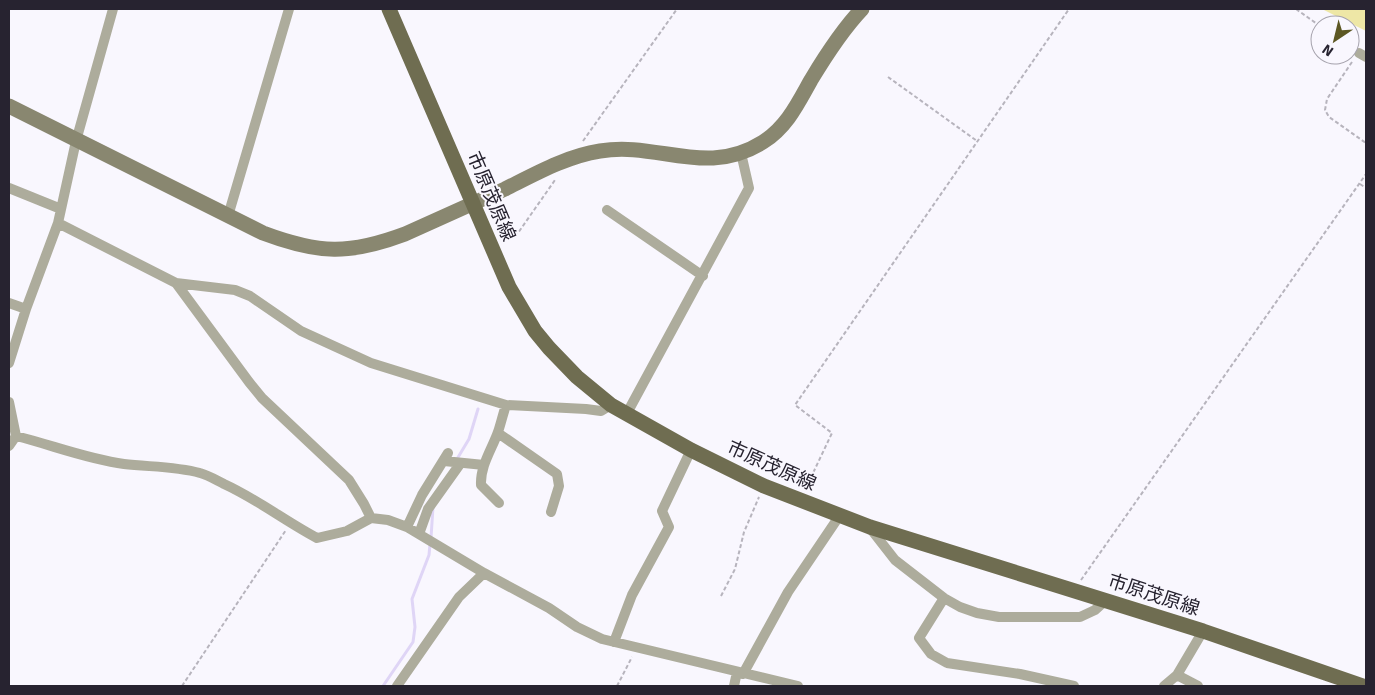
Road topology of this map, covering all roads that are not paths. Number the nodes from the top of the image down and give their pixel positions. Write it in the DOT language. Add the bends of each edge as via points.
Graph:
graph roads {
  1 [pos="113,9"];
  2 [pos="289,9"];
  3 [pos="389,9"];
  4 [pos="862,9"];
  5 [pos="9,106"];
  6 [pos="76,140"];
  7 [pos="741,153"];
  8 [pos="9,188"];
  9 [pos="473,204"];
  10 [pos="61,209"];
  11 [pos="607,210"];
  12 [pos="228,216"];
  13 [pos="58,223"];
  14 [pos="703,276"];
  15 [pos="176,283"];
  16 [pos="9,303"];
  17 [pos="26,309"];
  18 [pos="9,363"];
  19 [pos="9,402"];
  20 [pos="506,405"];
  21 [pos="611,405"];
  22 [pos="626,415"];
  23 [pos="498,433"];
  24 [pos="16,436"];
  25 [pos="9,446"];
  26 [pos="691,450"];
  27 [pos="460,464"];
  28 [pos="484,465"];
  29 [pos="499,503"];
  30 [pos="551,512"];
  31 [pos="840,515"];
  32 [pos="371,518"];
  33 [pos="407,527"];
  34 [pos="870,527"];
  35 [pos="419,534"];
  36 [pos="484,573"];
  37 [pos="944,598"];
  38 [pos="1106,600"];
  39 [pos="1203,631"];
  40 [pos="614,642"];
  41 [pos="740,673"];
  42 [pos="1177,675"];
  43 [pos="397,686"];
  44 [pos="734,686"];
  45 [pos="798,686"];
  46 [pos="1070,686"];
  47 [pos="1164,686"];
  48 [pos="1198,686"];
  49 [pos="1363,686"];
  1 -- 6 [label="street"];
  2 -- 12 [label="street"];
  3 -- 9 [label="main road, 市原茂原線"];
  4 -- 7 [label="street" via="835,42 790,116 764,142"];
  5 -- 6 [label="street"];
  6 -- 10 [label="street"];
  6 -- 12 [label="street"];
  7 -- 9 [label="street" via="706,159 630,150 600,150 570,159"];
  7 -- 14 [label="street" via="750,188"];
  8 -- 10 [label="street"];
  9 -- 12 [label="street" via="384,241 335,250 283,241"];
  9 -- 21 [label="main road, 市原茂原線" via="509,287 535,331 577,377"];
  10 -- 13 [label="street"];
  11 -- 14 [label="street"];
  13 -- 15 [label="street"];
  13 -- 17 [label="street"];
  14 -- 22 [label="street"];
  15 -- 20 [label="street" via="235,290 250,296 301,331 371,363"];
  15 -- 32 [label="street" via="262,398 349,480"];
  16 -- 17 [label="street"];
  17 -- 18 [label="street"];
  19 -- 24 [label="street"];
  20 -- 21 [label="street" via="601,411"];
  20 -- 23 [label="street"];
  21 -- 22 [label="main road, 市原茂原線"];
  22 -- 26 [label="main road, 市原茂原線"];
  23 -- 28 [label="street"];
  23 -- 30 [label="street" via="556,474 559,486"];
  24 -- 25 [label="street"];
  24 -- 32 [label="street" via="97,459 168,466 201,473 242,492 317,538 347,531"];
  26 -- 31 [label="main road, 市原茂原線" via="764,486"];
  26 -- 40 [label="street" via="662,511 669,527 632,595"];
  27 -- 28 [label="street"];
  27 -- 33 [label="street" via="446,457"];
  27 -- 35 [label="street" via="428,509"];
  28 -- 29 [label="street" via="481,485"];
  31 -- 34 [label="main road, 市原茂原線"];
  31 -- 41 [label="street" via="788,592"];
  32 -- 33 [label="street"];
  33 -- 35 [label="street"];
  34 -- 37 [label="street" via="895,560"];
  34 -- 38 [label="main road, 市原茂原線"];
  35 -- 36 [label="street"];
  36 -- 40 [label="street" via="577,627"];
  36 -- 43 [label="street" via="459,597"];
  37 -- 38 [label="street" via="977,613 1000,617 1080,617"];
  37 -- 46 [label="street" via="919,638 931,654 947,663 1020,674"];
  38 -- 39 [label="main road, 市原茂原線"];
  39 -- 42 [label="street"];
  39 -- 49 [label="main road, 市原茂原線"];
  40 -- 41 [label="street"];
  41 -- 44 [label="street"];
  41 -- 45 [label="street"];
  42 -- 47 [label="street"];
  42 -- 48 [label="street"];
}
